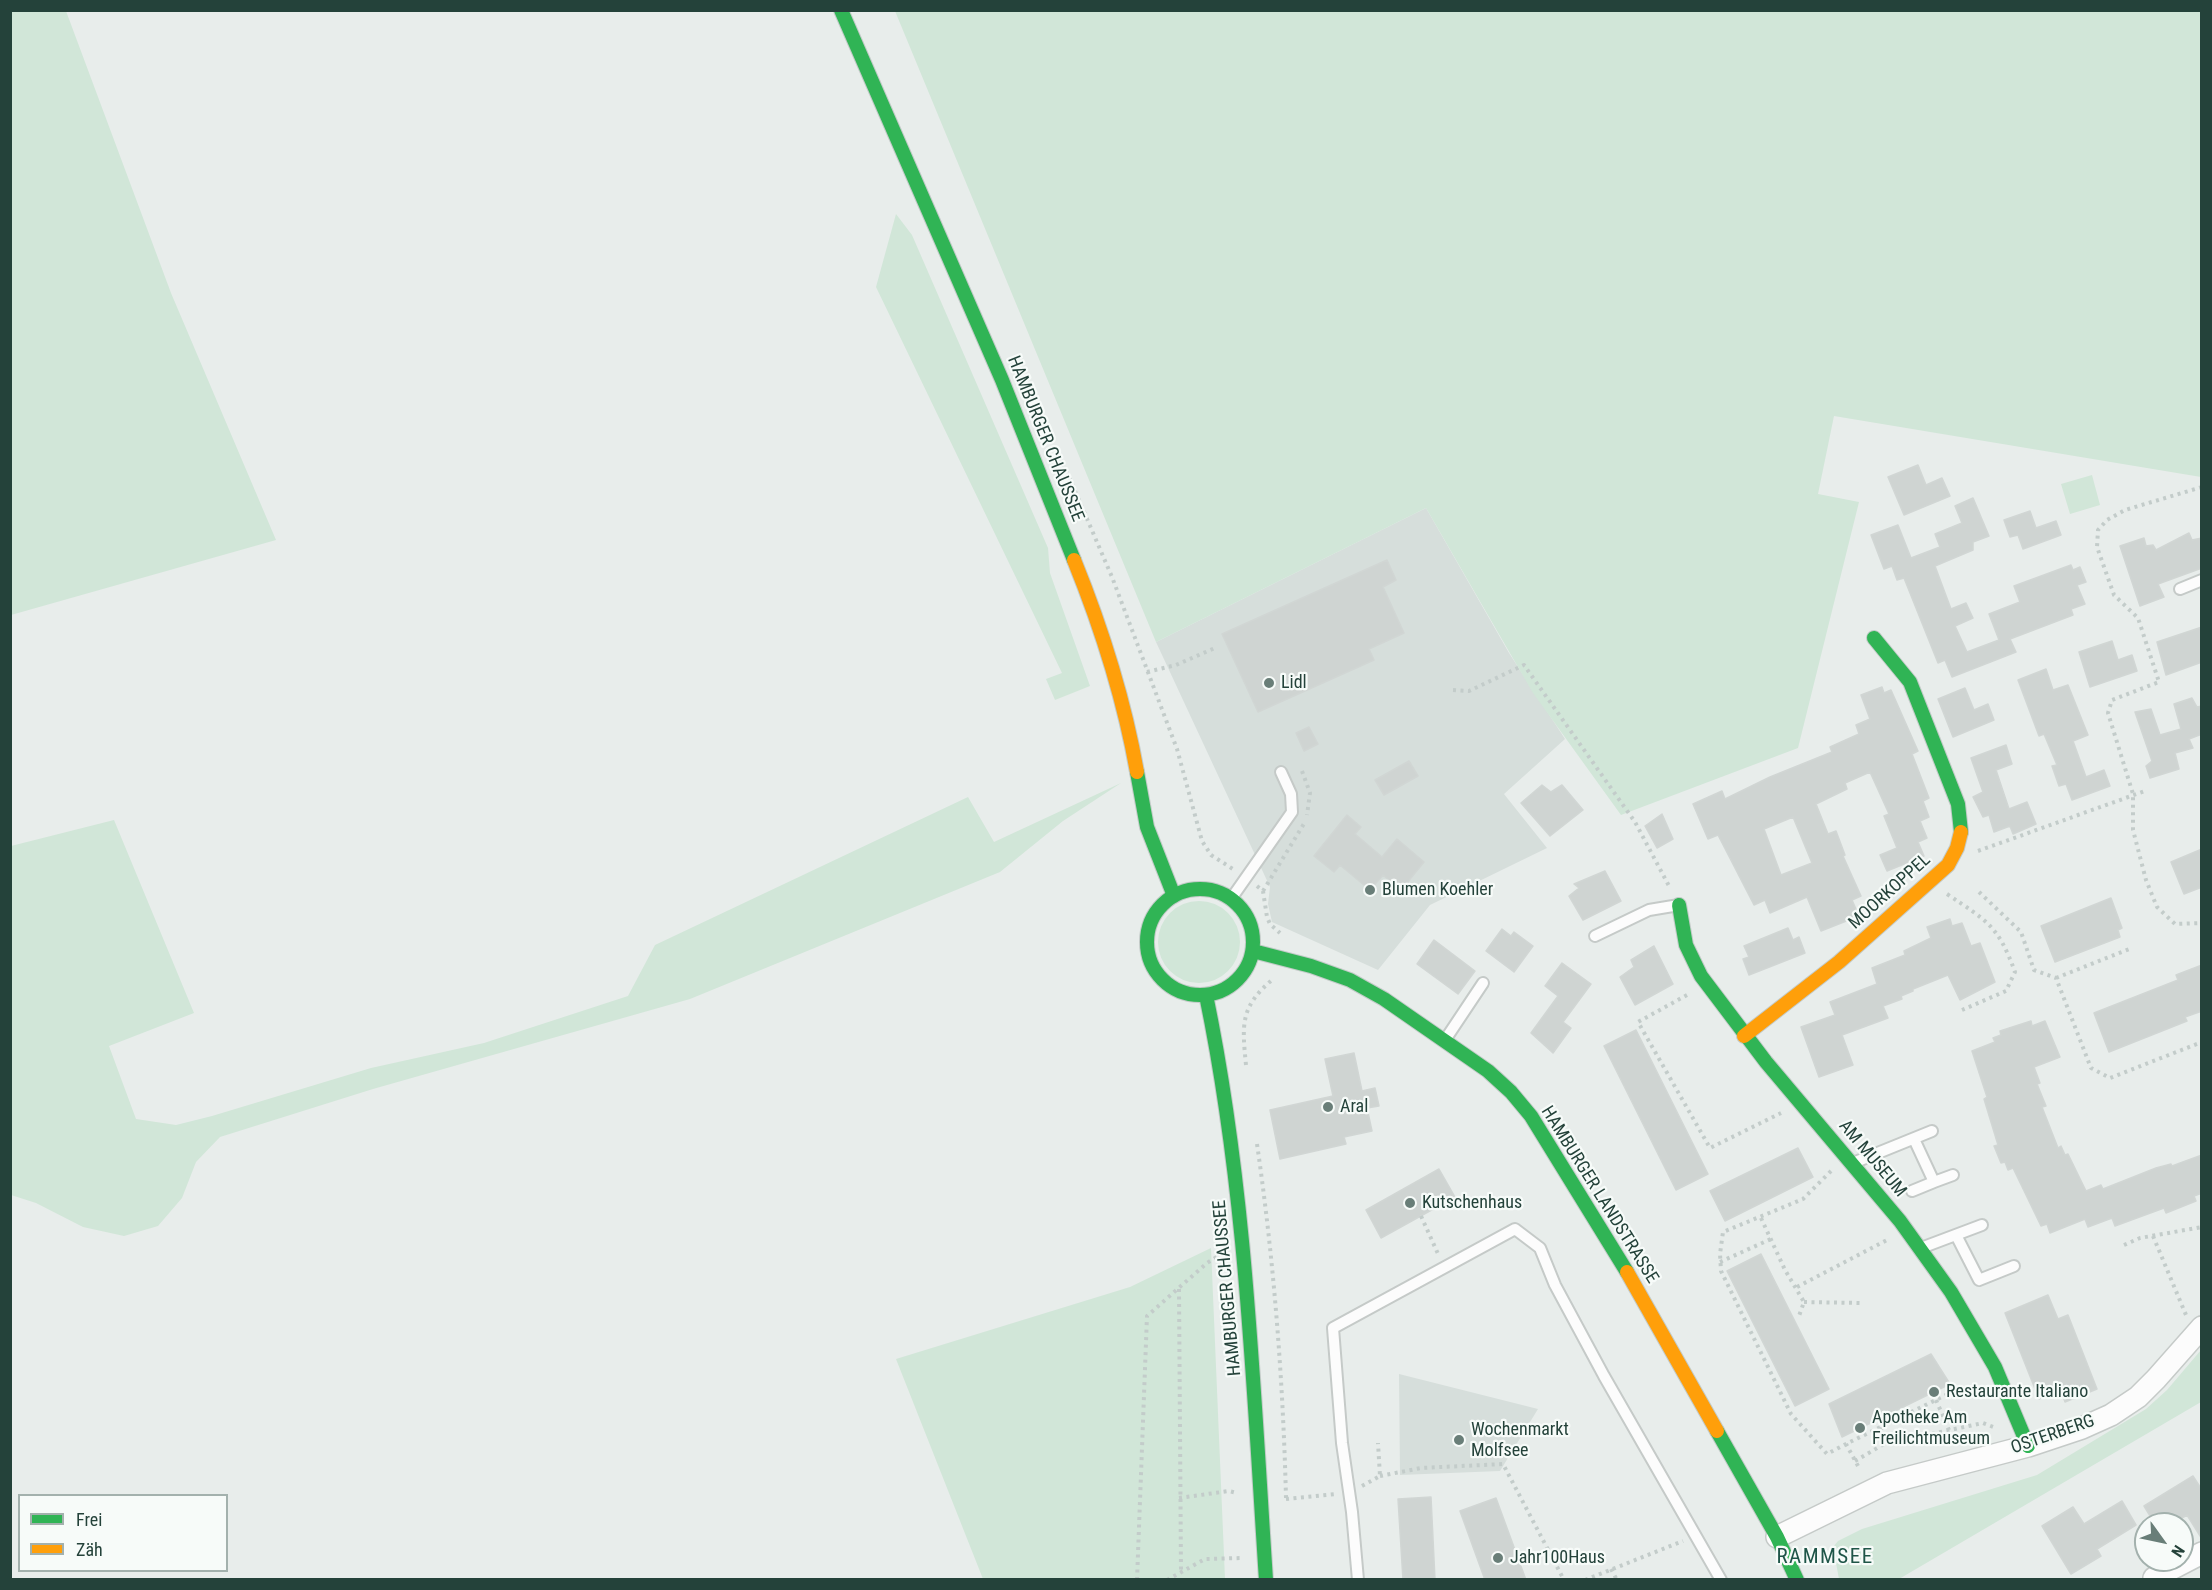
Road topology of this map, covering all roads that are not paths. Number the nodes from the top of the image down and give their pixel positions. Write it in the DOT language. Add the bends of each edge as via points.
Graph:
graph roads {
  1 [pos="841,10"];
  2 [pos="2202,580"];
  3 [pos="2180,589"];
  4 [pos="1874,638"];
  5 [pos="1281,772"];
  6 [pos="1174,896"];
  7 [pos="1231,899"];
  8 [pos="1679,905"];
  9 [pos="1595,936"];
  10 [pos="1253,951"];
  11 [pos="1483,983"];
  12 [pos="1206,995"];
  13 [pos="1744,1036"];
  14 [pos="1444,1041"];
  15 [pos="1932,1131"];
  16 [pos="1914,1139"];
  17 [pos="1850,1159"];
  18 [pos="1953,1174"];
  19 [pos="1934,1182"];
  20 [pos="1912,1191"];
  21 [pos="1982,1225"];
  22 [pos="1956,1235"];
  23 [pos="1921,1248"];
  24 [pos="2014,1266"];
  25 [pos="2198,1331"];
  26 [pos="2028,1446"];
  27 [pos="1777,1537"];
  28 [pos="2202,1553"];
  29 [pos="2154,1578"];
  30 [pos="1266,1580"];
  31 [pos="1358,1580"];
  32 [pos="1721,1580"];
  33 [pos="1797,1580"];
  1 -- 6 [label="main road, HAMBURGER CHAUSSEE" via="1002,380 1094,609 1129,725 1147,827"];
  2 -- 3 [label="lane"];
  4 -- 13 [label="main road, MOORKOPPEL" via="1910,682 1955,794 1962,826 1957,848 1948,865 1839,962"];
  5 -- 7 [label="lane" via="1291,794 1292,812"];
  6 -- 7 [label="main road" via="1203,889"];
  6 -- 12 [label="main road" via="1160,907 1150,923 1149,959 1158,975 1172,987 1188,994"];
  7 -- 10 [label="main road" via="1249,922"];
  8 -- 9 [label="lane" via="1649,910"];
  8 -- 13 [label="main road, AM MUSEUM" via="1686,947"];
  10 -- 12 [label="main road" via="1237,981 1223,991"];
  10 -- 14 [label="main road, HAMBURGER LANDSTRASSE" via="1350,980"];
  11 -- 14 [label="lane"];
  12 -- 30 [label="main road, HAMBURGER CHAUSSEE" via="1223,1077 1244,1240"];
  13 -- 17 [label="main road, AM MUSEUM"];
  14 -- 27 [label="main road, HAMBURGER LANDSTRASSE" via="1488,1071 1531,1116 1597,1220"];
  15 -- 16 [label="lane"];
  16 -- 17 [label="lane"];
  16 -- 19 [label="lane"];
  17 -- 23 [label="main road, AM MUSEUM"];
  18 -- 19 [label="lane"];
  19 -- 20 [label="lane"];
  21 -- 22 [label="lane"];
  22 -- 23 [label="lane"];
  22 -- 24 [label="lane" via="1979,1280"];
  23 -- 26 [label="main road, AM MUSEUM" via="1959,1305 2004,1389"];
  25 -- 26 [label="street, OSTERBERG" via="2129,1403 2082,1428"];
  26 -- 27 [label="street, OSTERBERG" via="1887,1483"];
  27 -- 33 [label="main road, HAMBURGER LANDSTRASSE"];
  28 -- 29 [label="street"];
  31 -- 32 [label="lane" via="1332,1328 1515,1229 1540,1248 1588,1346"];
}
